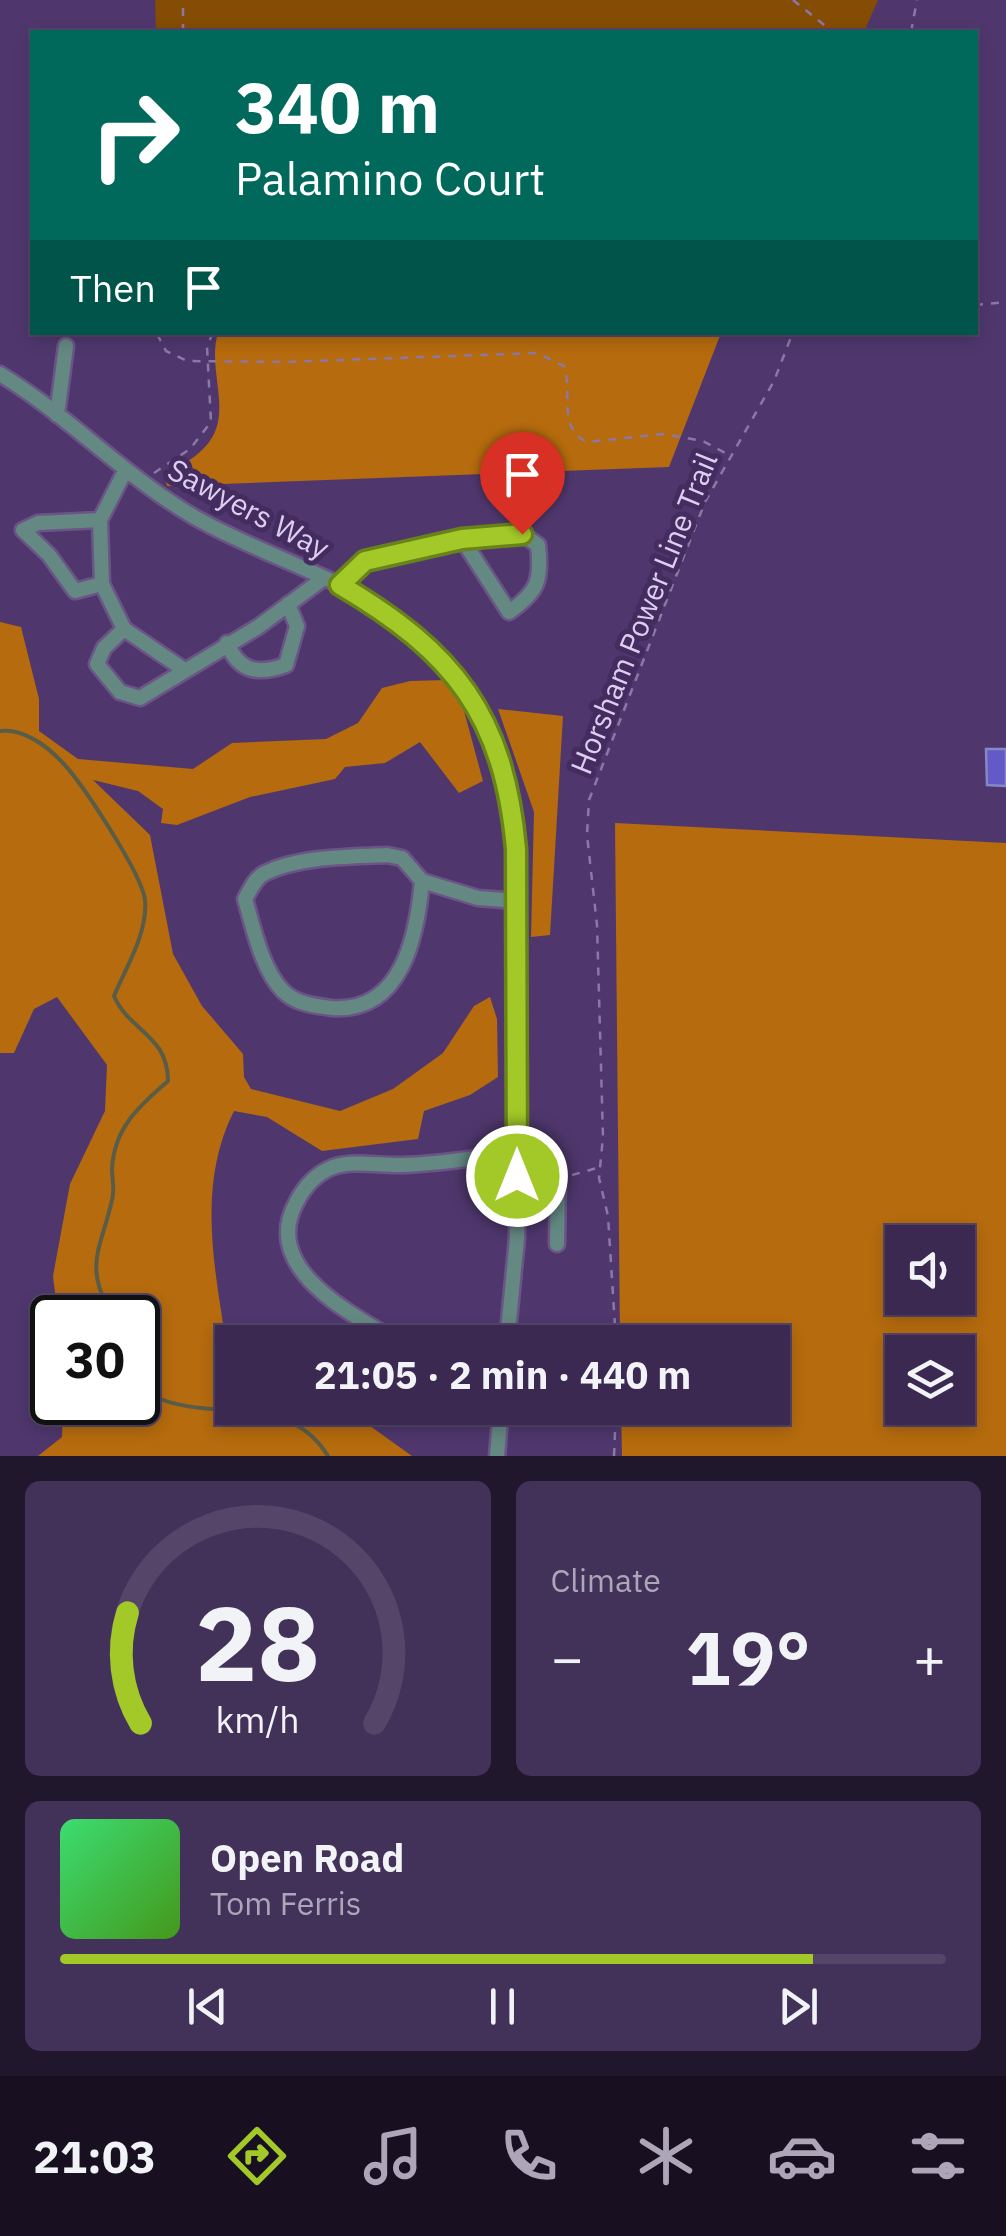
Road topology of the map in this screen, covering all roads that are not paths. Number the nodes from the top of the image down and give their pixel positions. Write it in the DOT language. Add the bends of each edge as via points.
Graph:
graph roads {
  1 [pos="66,346"];
  2 [pos="0,374"];
  3 [pos="57,415"];
  4 [pos="126,471"];
  5 [pos="100,520"];
  6 [pos="462,539"];
  7 [pos="324,578"];
  8 [pos="102,584"];
  9 [pos="340,585"];
  10 [pos="288,604"];
  11 [pos="124,630"];
  12 [pos="227,643"];
  13 [pos="182,669"];
  14 [pos="422,881"];
  15 [pos="515,901"];
  16 [pos="516,1152"];
  17 [pos="517,1176"];
  18 [pos="557,1244"];
  19 [pos="371,1325"];
  20 [pos="509,1325"];
  21 [pos="500,1425"];
  22 [pos="497,1456"];
  1 -- 3 [label="street"];
  2 -- 3 [label="street, Sawyers Way"];
  3 -- 4 [label="street, Sawyers Way"];
  4 -- 5 [label="street"];
  4 -- 7 [label="street, Sawyers Way" via="196,518"];
  5 -- 8 [label="street"];
  5 -- 8 [label="street" via="38,523 23,530 75,591"];
  6 -- 6 [label="street" via="522,534 538,546 542,577 534,595 510,612"];
  6 -- 9 [label="street" via="365,561"];
  7 -- 9 [label="street, Sawyers Way"];
  7 -- 10 [label="street"];
  8 -- 11 [label="street"];
  9 -- 15 [label="street, Sawyers Way" via="418,636 486,722 511,798"];
  10 -- 12 [label="street"];
  10 -- 12 [label="street" via="298,626 286,665 251,671 235,661"];
  11 -- 13 [label="street"];
  11 -- 13 [label="street" via="97,664 120,692 140,698"];
  12 -- 13 [label="street"];
  14 -- 14 [label="street" via="402,858 387,855 334,858 263,874 246,899 273,978 312,1006 356,1009 370,1002 396,979 406,958"];
  14 -- 15 [label="street"];
  15 -- 16 [label="street, Sawyers Way"];
  16 -- 17 [label="street, Sawyers Way"];
  16 -- 19 [label="street" via="337,1166 305,1188 292,1208 293,1257 322,1294"];
  17 -- 18 [label="street" via="558,1176"];
  17 -- 20 [label="street, Sawyers Way"];
  21 -- 22 [label="street"];
}
